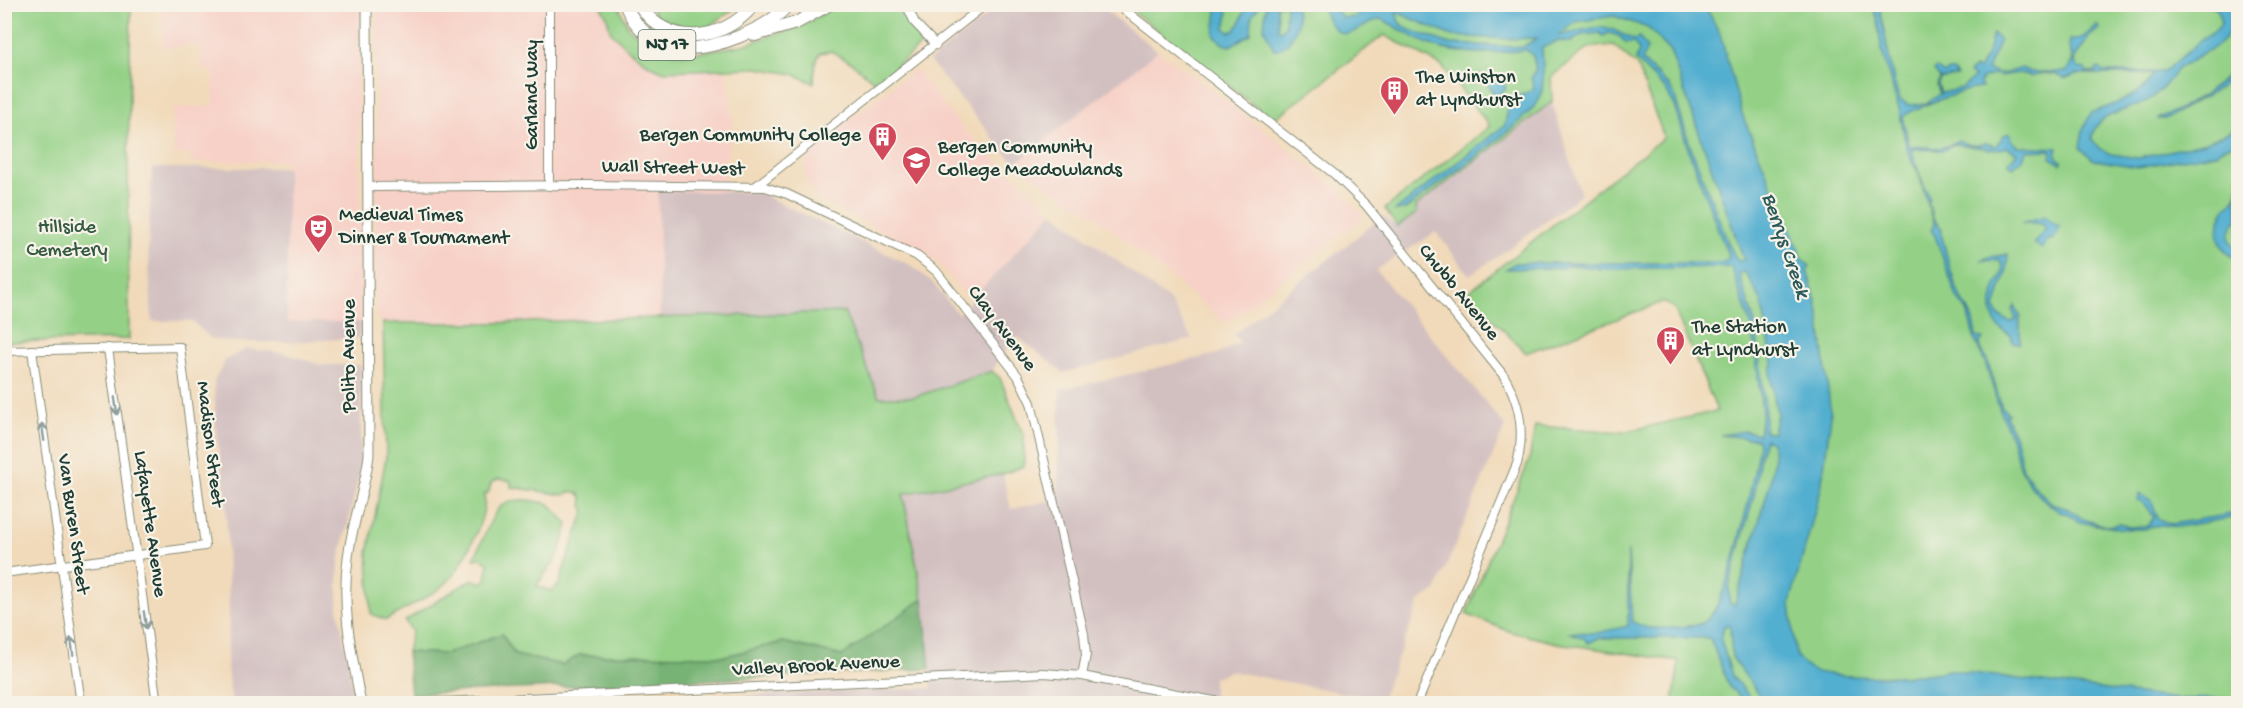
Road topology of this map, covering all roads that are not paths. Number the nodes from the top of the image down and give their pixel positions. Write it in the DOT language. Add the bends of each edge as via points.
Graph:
graph roads {
  1 [pos="367,4"];
  2 [pos="549,4"];
  3 [pos="625,4"];
  4 [pos="639,4"];
  5 [pos="744,4"];
  6 [pos="754,4"];
  7 [pos="788,4"];
  8 [pos="830,4"];
  9 [pos="906,4"];
  10 [pos="986,4"];
  11 [pos="1117,4"];
  12 [pos="702,35"];
  13 [pos="725,42"];
  14 [pos="936,45"];
  15 [pos="368,186"];
  16 [pos="549,186"];
  17 [pos="756,186"];
  18 [pos="108,348"];
  19 [pos="32,350"];
  20 [pos="4,351"];
  21 [pos="136,556"];
  22 [pos="61,565"];
  23 [pos="4,573"];
  24 [pos="1082,676"];
  25 [pos="81,704"];
  26 [pos="157,704"];
  27 [pos="361,704"];
  28 [pos="401,704"];
  29 [pos="1230,704"];
  30 [pos="1417,704"];
  1 -- 15 [label="street, Polito Avenue"];
  2 -- 16 [label="street, Garland Way"];
  3 -- 13 [label="main road, NJ 17" via="642,30 669,46 694,49"];
  4 -- 12 [label="main road, NJ 17" via="649,18 668,31"];
  5 -- 12 [label="main road, NJ 17" via="728,23"];
  6 -- 12 [label="main road" via="731,26"];
  7 -- 13 [label="main road, NJ 17" via="770,21"];
  8 -- 13 [label="main road" via="789,25"];
  9 -- 14 [label="street" via="915,23"];
  10 -- 14 [label="street, Wall Street West"];
  11 -- 30 [label="street, Chubb Avenue" via="1349,188 1504,376 1516,399 1522,426 1517,464"];
  14 -- 17 [label="street, Wall Street West"];
  15 -- 16 [label="street, Wall Street West"];
  15 -- 27 [label="street, Polito Avenue" via="369,455 345,580"];
  16 -- 17 [label="street, Wall Street West"];
  17 -- 24 [label="street, Clay Avenue" via="787,194 927,263 1018,376 1036,417 1084,634"];
  18 -- 19 [label="street"];
  18 -- 21 [label="street, Lafayette Avenue, one-way"];
  18 -- 21 [label="street, Madison Street" via="180,346 205,546"];
  19 -- 20 [label="street"];
  22 -- 19 [label="street, Van Buren Street, one-way"];
  21 -- 22 [label="street"];
  21 -- 26 [label="street, Lafayette Avenue, one-way"];
  22 -- 23 [label="street"];
  25 -- 22 [label="street, Van Buren Street, one-way"];
  24 -- 28 [label="street, Valley Brook Avenue" via="1033,674"];
  24 -- 29 [label="street, Valley Brook Avenue"];
}
